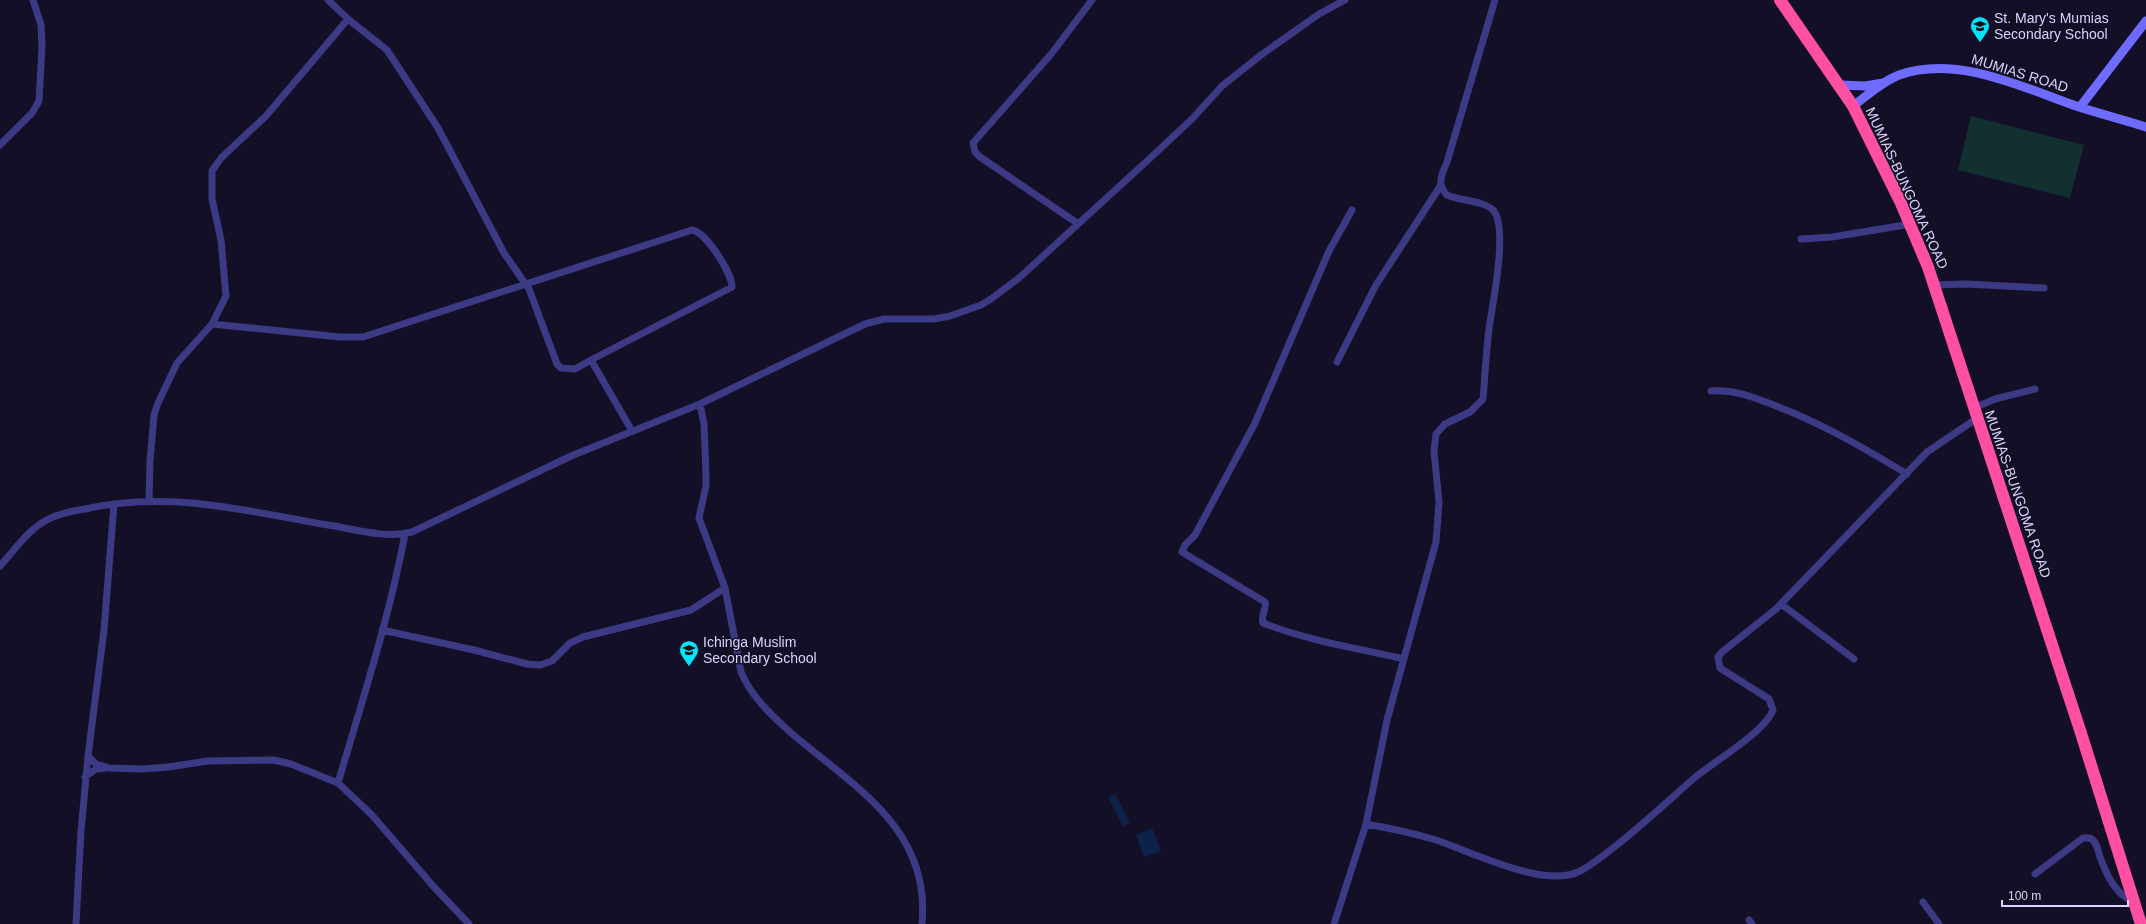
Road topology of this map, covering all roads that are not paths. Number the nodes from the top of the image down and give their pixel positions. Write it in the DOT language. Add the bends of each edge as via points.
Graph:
graph roads {
  1 [pos="33,0"];
  2 [pos="328,0"];
  3 [pos="1092,0"];
  4 [pos="1344,0"];
  5 [pos="1495,0"];
  6 [pos="1780,0"];
  7 [pos="348,19"];
  8 [pos="2146,21"];
  9 [pos="1884,82"];
  10 [pos="1840,84"];
  11 [pos="1853,106"];
  12 [pos="2080,107"];
  13 [pos="2146,127"];
  14 [pos="0,145"];
  15 [pos="1441,185"];
  16 [pos="1352,210"];
  17 [pos="1077,223"];
  18 [pos="1910,224"];
  19 [pos="1801,239"];
  20 [pos="1935,284"];
  21 [pos="526,285"];
  22 [pos="2044,288"];
  23 [pos="212,324"];
  24 [pos="592,360"];
  25 [pos="1337,362"];
  26 [pos="2035,389"];
  27 [pos="1711,391"];
  28 [pos="700,404"];
  29 [pos="1975,413"];
  30 [pos="632,431"];
  31 [pos="1907,474"];
  32 [pos="149,501"];
  33 [pos="114,504"];
  34 [pos="405,534"];
  35 [pos="0,566"];
  36 [pos="725,588"];
  37 [pos="1781,604"];
  38 [pos="382,630"];
  39 [pos="1404,659"];
  40 [pos="1854,659"];
  41 [pos="88,756"];
  42 [pos="109,768"];
  43 [pos="85,778"];
  44 [pos="338,783"];
  45 [pos="1366,824"];
  46 [pos="2035,874"];
  47 [pos="1923,902"];
  48 [pos="2134,902"];
  49 [pos="76,924"];
  50 [pos="469,924"];
  51 [pos="922,924"];
  52 [pos="1334,924"];
  53 [pos="1939,924"];
  54 [pos="2141,924"];
  1 -- 14 [label="street" via="41,25 39,101 32,113"];
  2 -- 7 [label="street"];
  3 -- 17 [label="street" via="1052,53 973,143 975,152 980,157"];
  4 -- 17 [label="street" via="1319,14 1222,86 1192,119"];
  5 -- 15 [label="street" via="1440,180"];
  6 -- 10 [label="highway, MUMIAS-BUNGOMA ROAD"];
  7 -- 21 [label="street" via="380,42 396,62 438,128 504,253"];
  7 -- 23 [label="street" via="266,116 225,154 212,171 212,199 221,240 226,289 223,304"];
  8 -- 12 [label="street"];
  9 -- 10 [label="street, MUMIAS ROAD" via="1865,86"];
  9 -- 11 [label="street, MUMIAS ROAD"];
  9 -- 12 [label="street, MUMIAS ROAD" via="1922,70 1961,70"];
  10 -- 11 [label="highway, MUMIAS-BUNGOMA ROAD"];
  11 -- 18 [label="highway, MUMIAS-BUNGOMA ROAD"];
  12 -- 13 [label="street, MUMIAS ROAD"];
  15 -- 25 [label="street" via="1376,286"];
  15 -- 39 [label="street" via="1447,195 1482,204 1494,212 1498,220 1498,269 1483,399 1470,412 1445,424 1436,434 1434,450 1439,502 1438,532"];
  16 -- 39 [label="street" via="1329,251 1255,423 1195,535 1182,552 1265,602 1263,624 1318,641"];
  17 -- 28 [label="street" via="1019,278 981,305 939,318 884,319 865,324"];
  18 -- 19 [label="street" via="1832,237"];
  18 -- 20 [label="highway, MUMIAS-BUNGOMA ROAD"];
  20 -- 22 [label="street"];
  20 -- 29 [label="highway, MUMIAS-BUNGOMA ROAD"];
  21 -- 23 [label="street" via="364,337 340,337"];
  21 -- 24 [label="street" via="558,364 566,370 575,370"];
  21 -- 24 [label="street" via="692,230 705,237 731,278 732,287"];
  23 -- 32 [label="street" via="177,363 158,403 152,438"];
  24 -- 30 [label="street"];
  26 -- 29 [label="street" via="1995,399"];
  27 -- 31 [label="street" via="1730,391 1755,398 1800,416 1845,436"];
  28 -- 30 [label="street"];
  28 -- 36 [label="street" via="704,424 706,486 699,518"];
  29 -- 31 [label="street"];
  29 -- 48 [label="highway, MUMIAS-BUNGOMA ROAD" via="2041,608"];
  30 -- 34 [label="street" via="571,456"];
  31 -- 37 [label="street"];
  32 -- 33 [label="street"];
  32 -- 34 [label="street" via="214,505 352,530"];
  33 -- 35 [label="street" via="78,510 44,521"];
  33 -- 41 [label="street" via="104,630"];
  34 -- 38 [label="street"];
  36 -- 38 [label="street" via="691,610 583,637 570,643 552,661 540,665"];
  36 -- 51 [label="street" via="741,672 746,683 776,720 834,767 894,824 905,840 920,874"];
  37 -- 40 [label="street"];
  37 -- 45 [label="street" via="1722,652 1718,660 1720,668 1725,673 1771,701 1773,710 1770,716 1752,734 1695,777 1629,835 1577,873 1551,876 1534,874 1421,836"];
  38 -- 44 [label="street"];
  39 -- 45 [label="street" via="1387,720"];
  41 -- 42 [label="street" via="96,764"];
  41 -- 43 [label="street"];
  42 -- 43 [label="street" via="96,769"];
  42 -- 44 [label="street" via="142,769 208,761 274,760"];
  43 -- 49 [label="street"];
  44 -- 50 [label="street" via="381,824"];
  45 -- 52 [label="street"];
  46 -- 48 [label="street" via="2083,838 2090,838 2094,841 2117,891"];
  47 -- 53 [label="street"];
  48 -- 54 [label="highway, MUMIAS-BUNGOMA ROAD"];
}
